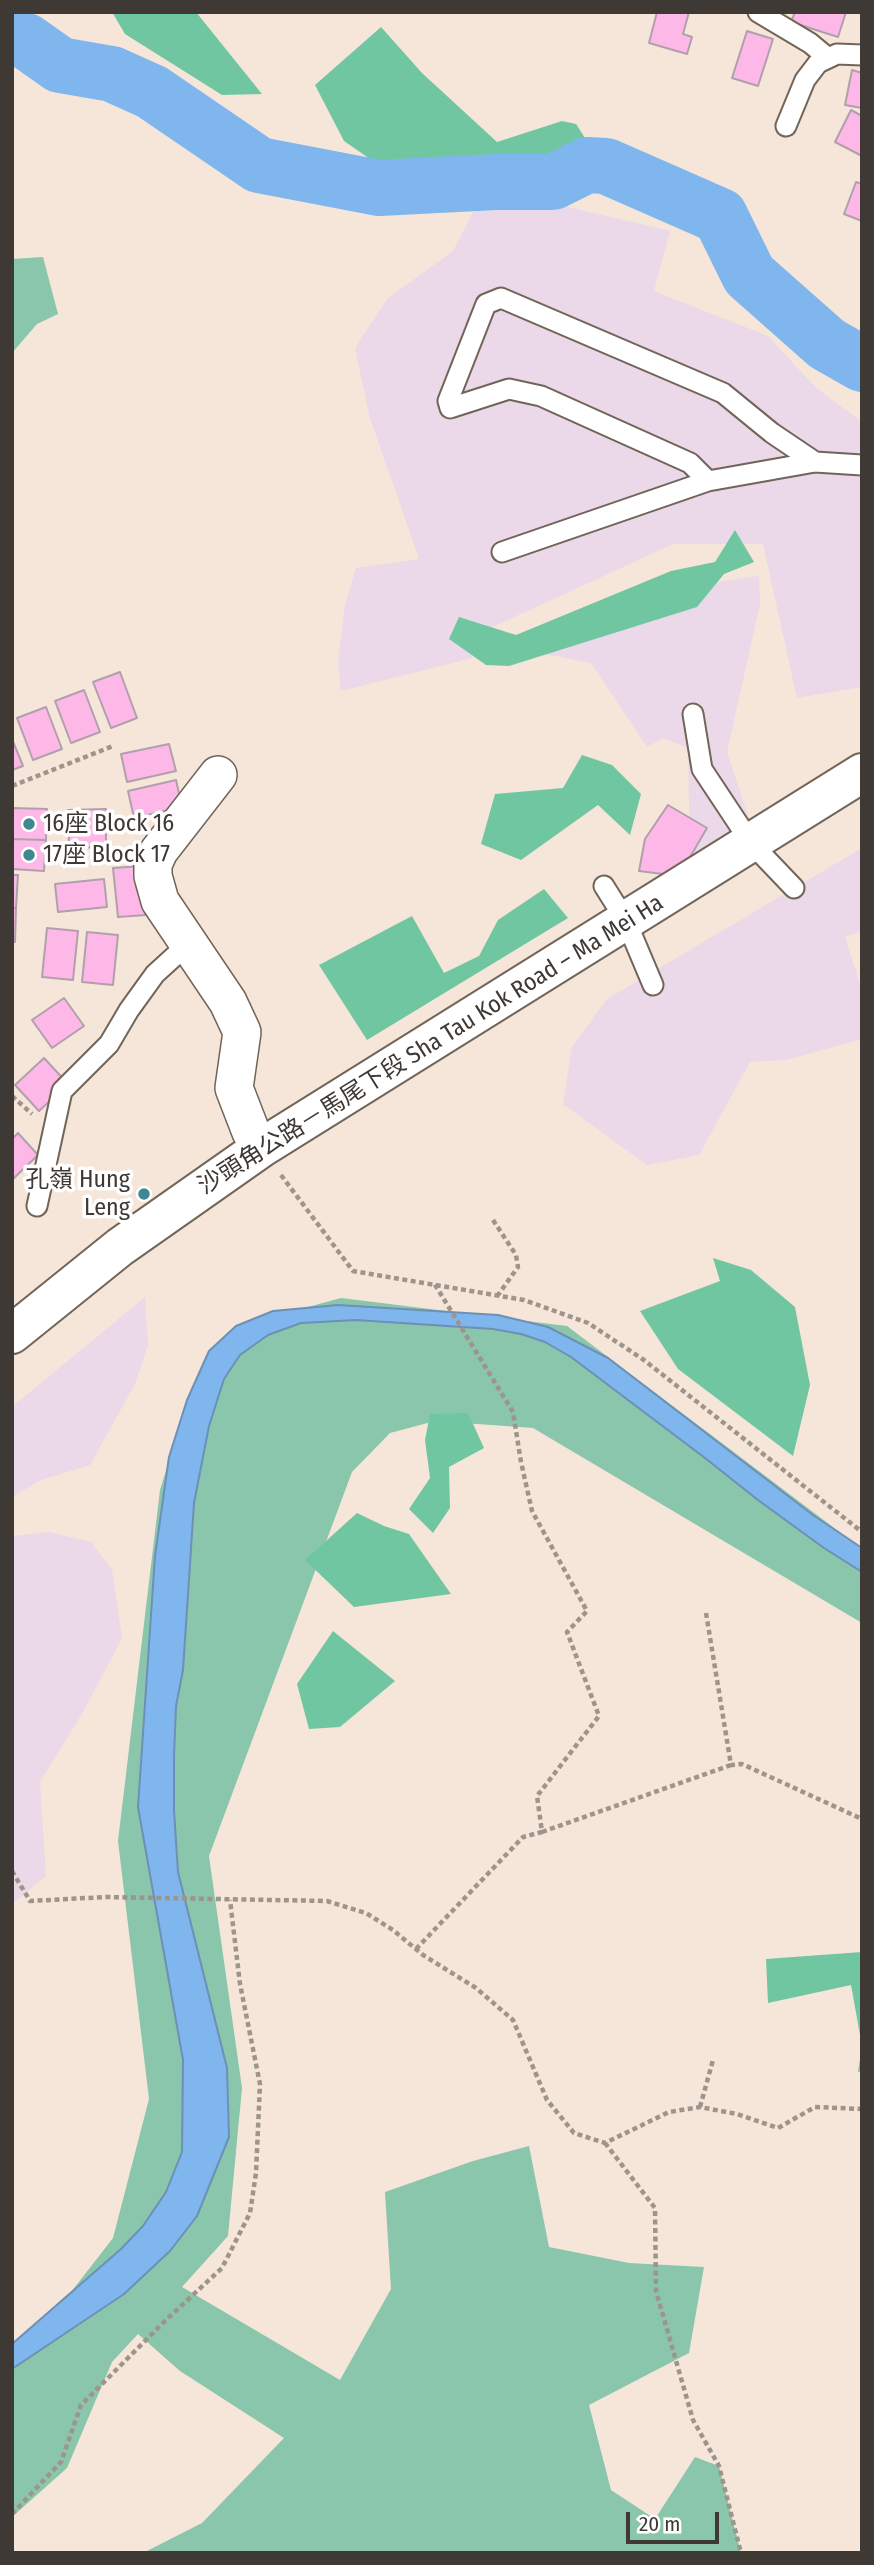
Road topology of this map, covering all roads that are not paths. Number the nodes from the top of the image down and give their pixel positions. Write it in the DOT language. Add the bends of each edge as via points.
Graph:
graph roads {
  1 [pos="758,12"];
  2 [pos="862,55"];
  3 [pos="827,57"];
  4 [pos="786,126"];
  5 [pos="815,462"];
  6 [pos="862,465"];
  7 [pos="708,481"];
  8 [pos="502,552"];
  9 [pos="693,714"];
  10 [pos="862,773"];
  11 [pos="218,775"];
  12 [pos="751,843"];
  13 [pos="604,886"];
  14 [pos="794,888"];
  15 [pos="626,921"];
  16 [pos="188,944"];
  17 [pos="653,985"];
  18 [pos="270,1159"];
  19 [pos="37,1206"];
  20 [pos="12,1334"];
  1 -- 3 [label="lane"];
  2 -- 3 [label="lane"];
  3 -- 4 [label="lane" via="805,80"];
  5 -- 6 [label="lane"];
  5 -- 7 [label="lane"];
  5 -- 7 [label="lane" via="723,393 501,298 486,304 448,401 450,408 509,389 541,396 690,463"];
  7 -- 8 [label="lane"];
  9 -- 12 [label="lane" via="702,769"];
  10 -- 12 [label="main road, 沙頭角公路－馬尾下段 Sha Tau Kok Road – Ma Mei Ha"];
  11 -- 16 [label="street" via="153,863 160,901"];
  12 -- 14 [label="lane"];
  12 -- 15 [label="main road, 沙頭角公路－馬尾下段 Sha Tau Kok Road – Ma Mei Ha"];
  13 -- 15 [label="lane"];
  15 -- 17 [label="lane"];
  15 -- 18 [label="main road, 沙頭角公路－馬尾下段 Sha Tau Kok Road – Ma Mei Ha"];
  16 -- 18 [label="street" via="228,1002 242,1032 234,1088 251,1132"];
  16 -- 19 [label="lane" via="155,974 109,1044 62,1091"];
  18 -- 20 [label="main road, 沙頭角公路－馬尾下段 Sha Tau Kok Road – Ma Mei Ha" via="120,1247"];
}
